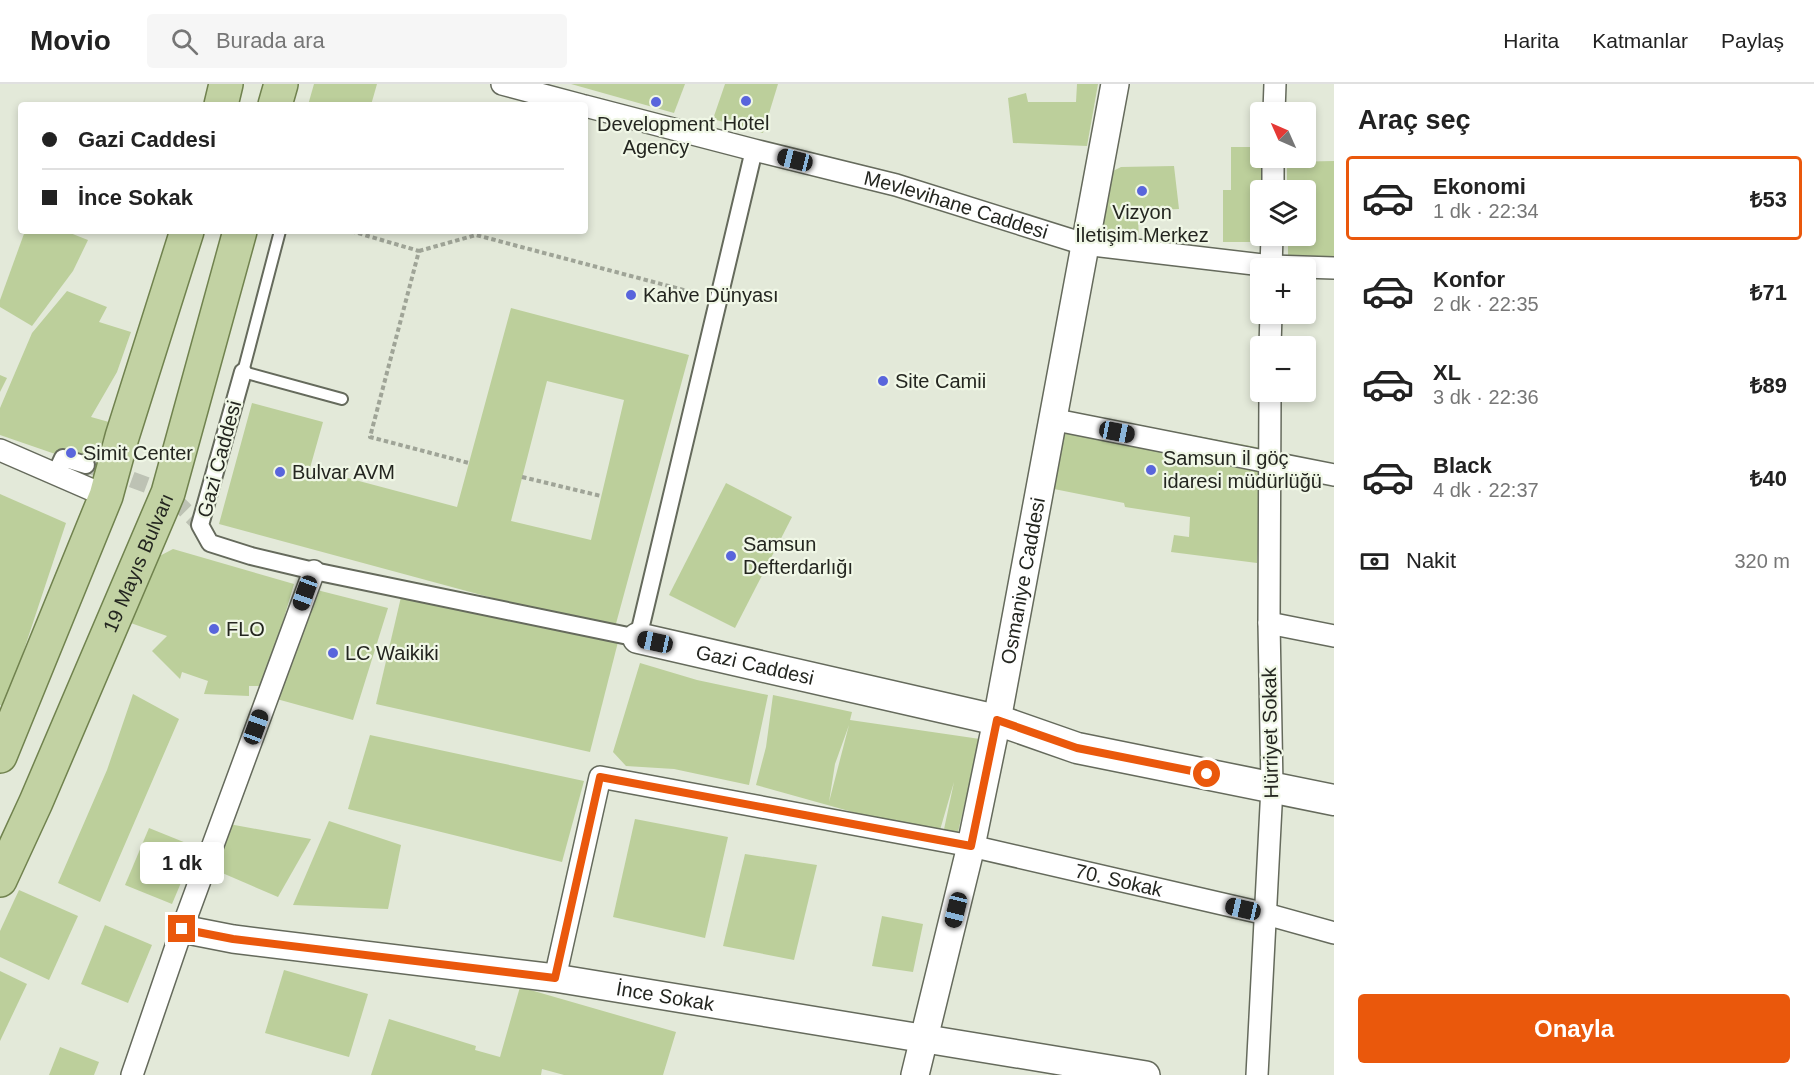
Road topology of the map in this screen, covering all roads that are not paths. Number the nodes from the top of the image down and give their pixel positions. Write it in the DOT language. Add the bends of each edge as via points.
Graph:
graph roads {
  1 [pos="226,84"];
  2 [pos="281,84"];
  3 [pos="502,84"];
  4 [pos="1115,84"];
  5 [pos="1275,84"];
  6 [pos="222,102"];
  7 [pos="276,102"];
  8 [pos="568,102"];
  9 [pos="1274,102"];
  10 [pos="588,107"];
  11 [pos="754,150"];
  12 [pos="186,234"];
  13 [pos="239,234"];
  14 [pos="279,234"];
  15 [pos="1084,244"];
  16 [pos="1250,264"];
  17 [pos="1316,268"];
  18 [pos="1334,268"];
  19 [pos="243,372"];
  20 [pos="342,399"];
  21 [pos="1270,402"];
  22 [pos="1051,419"];
  23 [pos="0,450"];
  24 [pos="1269,462"];
  25 [pos="86,465"];
  26 [pos="56,473"];
  27 [pos="1334,475"];
  28 [pos="106,496"];
  29 [pos="314,571"];
  30 [pos="1269,623"];
  31 [pos="1334,636"];
  32 [pos="638,638"];
  33 [pos="997,720"];
  34 [pos="4,736"];
  35 [pos="1272,787"];
  36 [pos="1334,800"];
  37 [pos="971,846"];
  38 [pos="0,880"];
  39 [pos="1266,914"];
  40 [pos="182,929"];
  41 [pos="1334,933"];
  42 [pos="555,978"];
  43 [pos="924,1039"];
  44 [pos="132,1075"];
  45 [pos="915,1075"];
  46 [pos="1146,1075"];
  47 [pos="1257,1075"];
  1 -- 6 [label="main road"];
  2 -- 7 [label="main road"];
  3 -- 8 [label="street, Mevlevihane Caddesi"];
  4 -- 15 [label="street, Osmaniye Caddesi"];
  5 -- 9 [label="street"];
  10 -- 11 [label="street, Mevlevihane Caddesi"];
  11 -- 15 [label="street, Mevlevihane Caddesi" via="896,185"];
  11 -- 32 [label="street"];
  12 -- 28 [label="main road"];
  13 -- 38 [label="main road, 19 Mayıs Bulvarı" via="168,493"];
  14 -- 19 [label="lane, Gazi Caddesi"];
  15 -- 16 [label="street, Mevlevihane Caddesi"];
  15 -- 22 [label="street, Osmaniye Caddesi"];
  17 -- 18 [label="street, Mevlevihane Caddesi"];
  19 -- 20 [label="lane"];
  19 -- 29 [label="street, Gazi Caddesi" via="200,525 210,543"];
  21 -- 24 [label="street, Hürriyet Sokak"];
  22 -- 24 [label="street"];
  22 -- 33 [label="street, Osmaniye Caddesi"];
  23 -- 26 [label="street"];
  24 -- 27 [label="street"];
  24 -- 30 [label="street, Hürriyet Sokak"];
  25 -- 26 [label="street" via="63,458"];
  26 -- 28 [label="street"];
  28 -- 34 [label="main road"];
  29 -- 32 [label="street, Gazi Caddesi"];
  29 -- 40 [label="street"];
  30 -- 31 [label="street"];
  30 -- 35 [label="street, Hürriyet Sokak"];
  32 -- 33 [label="main road, Gazi Caddesi"];
  33 -- 35 [label="main road, Gazi Caddesi" via="1077,748"];
  33 -- 37 [label="street, Osmaniye Caddesi"];
  35 -- 36 [label="main road, Gazi Caddesi"];
  35 -- 39 [label="street, Hürriyet Sokak"];
  37 -- 39 [label="street, 70. Sokak"];
  37 -- 42 [label="street, 70. Sokak" via="600,777"];
  37 -- 43 [label="street, Osmaniye Caddesi"];
  39 -- 41 [label="street, 70. Sokak"];
  39 -- 47 [label="street, Hürriyet Sokak"];
  40 -- 42 [label="street, İnce Sokak" via="233,939"];
  40 -- 44 [label="street"];
  42 -- 43 [label="street, İnce Sokak"];
  43 -- 45 [label="street, Osmaniye Caddesi"];
  43 -- 46 [label="street, İnce Sokak"];
}
